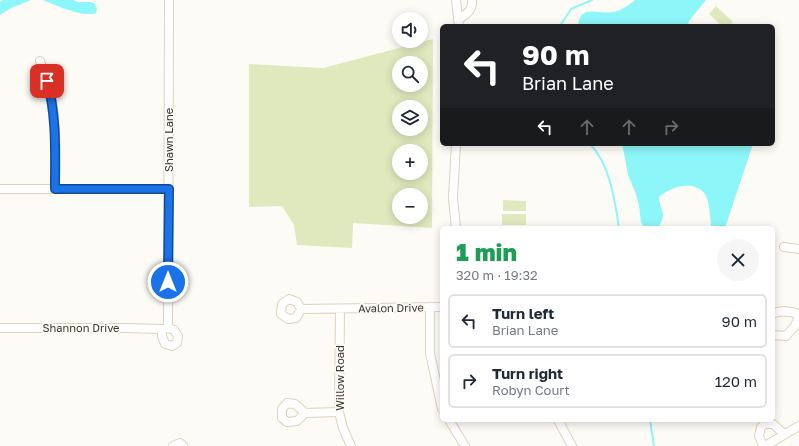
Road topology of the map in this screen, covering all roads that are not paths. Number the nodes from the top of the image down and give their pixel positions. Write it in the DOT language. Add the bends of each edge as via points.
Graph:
graph roads {
  1 [pos="169,0"];
  2 [pos="456,0"];
  3 [pos="472,0"];
  4 [pos="458,23"];
  5 [pos="40,61"];
  6 [pos="456,146"];
  7 [pos="0,189"];
  8 [pos="55,189"];
  9 [pos="169,189"];
  10 [pos="456,226"];
  11 [pos="784,247"];
  12 [pos="799,249"];
  13 [pos="430,307"];
  14 [pos="440,307"];
  15 [pos="301,309"];
  16 [pos="340,309"];
  17 [pos="775,313"];
  18 [pos="799,315"];
  19 [pos="0,328"];
  20 [pos="165,329"];
  21 [pos="775,335"];
  22 [pos="440,400"];
  23 [pos="304,412"];
  24 [pos="339,412"];
  25 [pos="450,422"];
  26 [pos="559,422"];
  27 [pos="799,426"];
  28 [pos="784,434"];
  29 [pos="173,446"];
  30 [pos="183,446"];
  31 [pos="351,446"];
  32 [pos="465,446"];
  33 [pos="572,446"];
  34 [pos="764,446"];
  1 -- 9 [label="street, Shawn Lane"];
  2 -- 4 [label="street"];
  3 -- 4 [label="street" via="470,12"];
  5 -- 8 [label="street" via="49,86 54,119"];
  6 -- 10 [label="street" via="453,198"];
  7 -- 8 [label="street"];
  8 -- 9 [label="street"];
  9 -- 20 [label="street, Shawn Lane"];
  11 -- 12 [label="street"];
  13 -- 14 [label="street, Avalon Drive"];
  13 -- 16 [label="street, Avalon Drive"];
  13 -- 22 [label="street" via="430,354"];
  15 -- 16 [label="street, Avalon Drive"];
  16 -- 24 [label="street, Willow Road"];
  17 -- 18 [label="street" via="791,311"];
  18 -- 21 [label="street" via="795,326 786,336"];
  19 -- 20 [label="street, Shannon Drive"];
  23 -- 24 [label="street"];
  24 -- 31 [label="street, Willow Road"];
  25 -- 32 [label="street"];
  26 -- 33 [label="street"];
  27 -- 28 [label="street"];
  28 -- 34 [label="street"];
  28 -- 34 [label="street" via="773,424 765,424 761,427 759,436"];
  29 -- 30 [label="street" via="180,443"];
}
